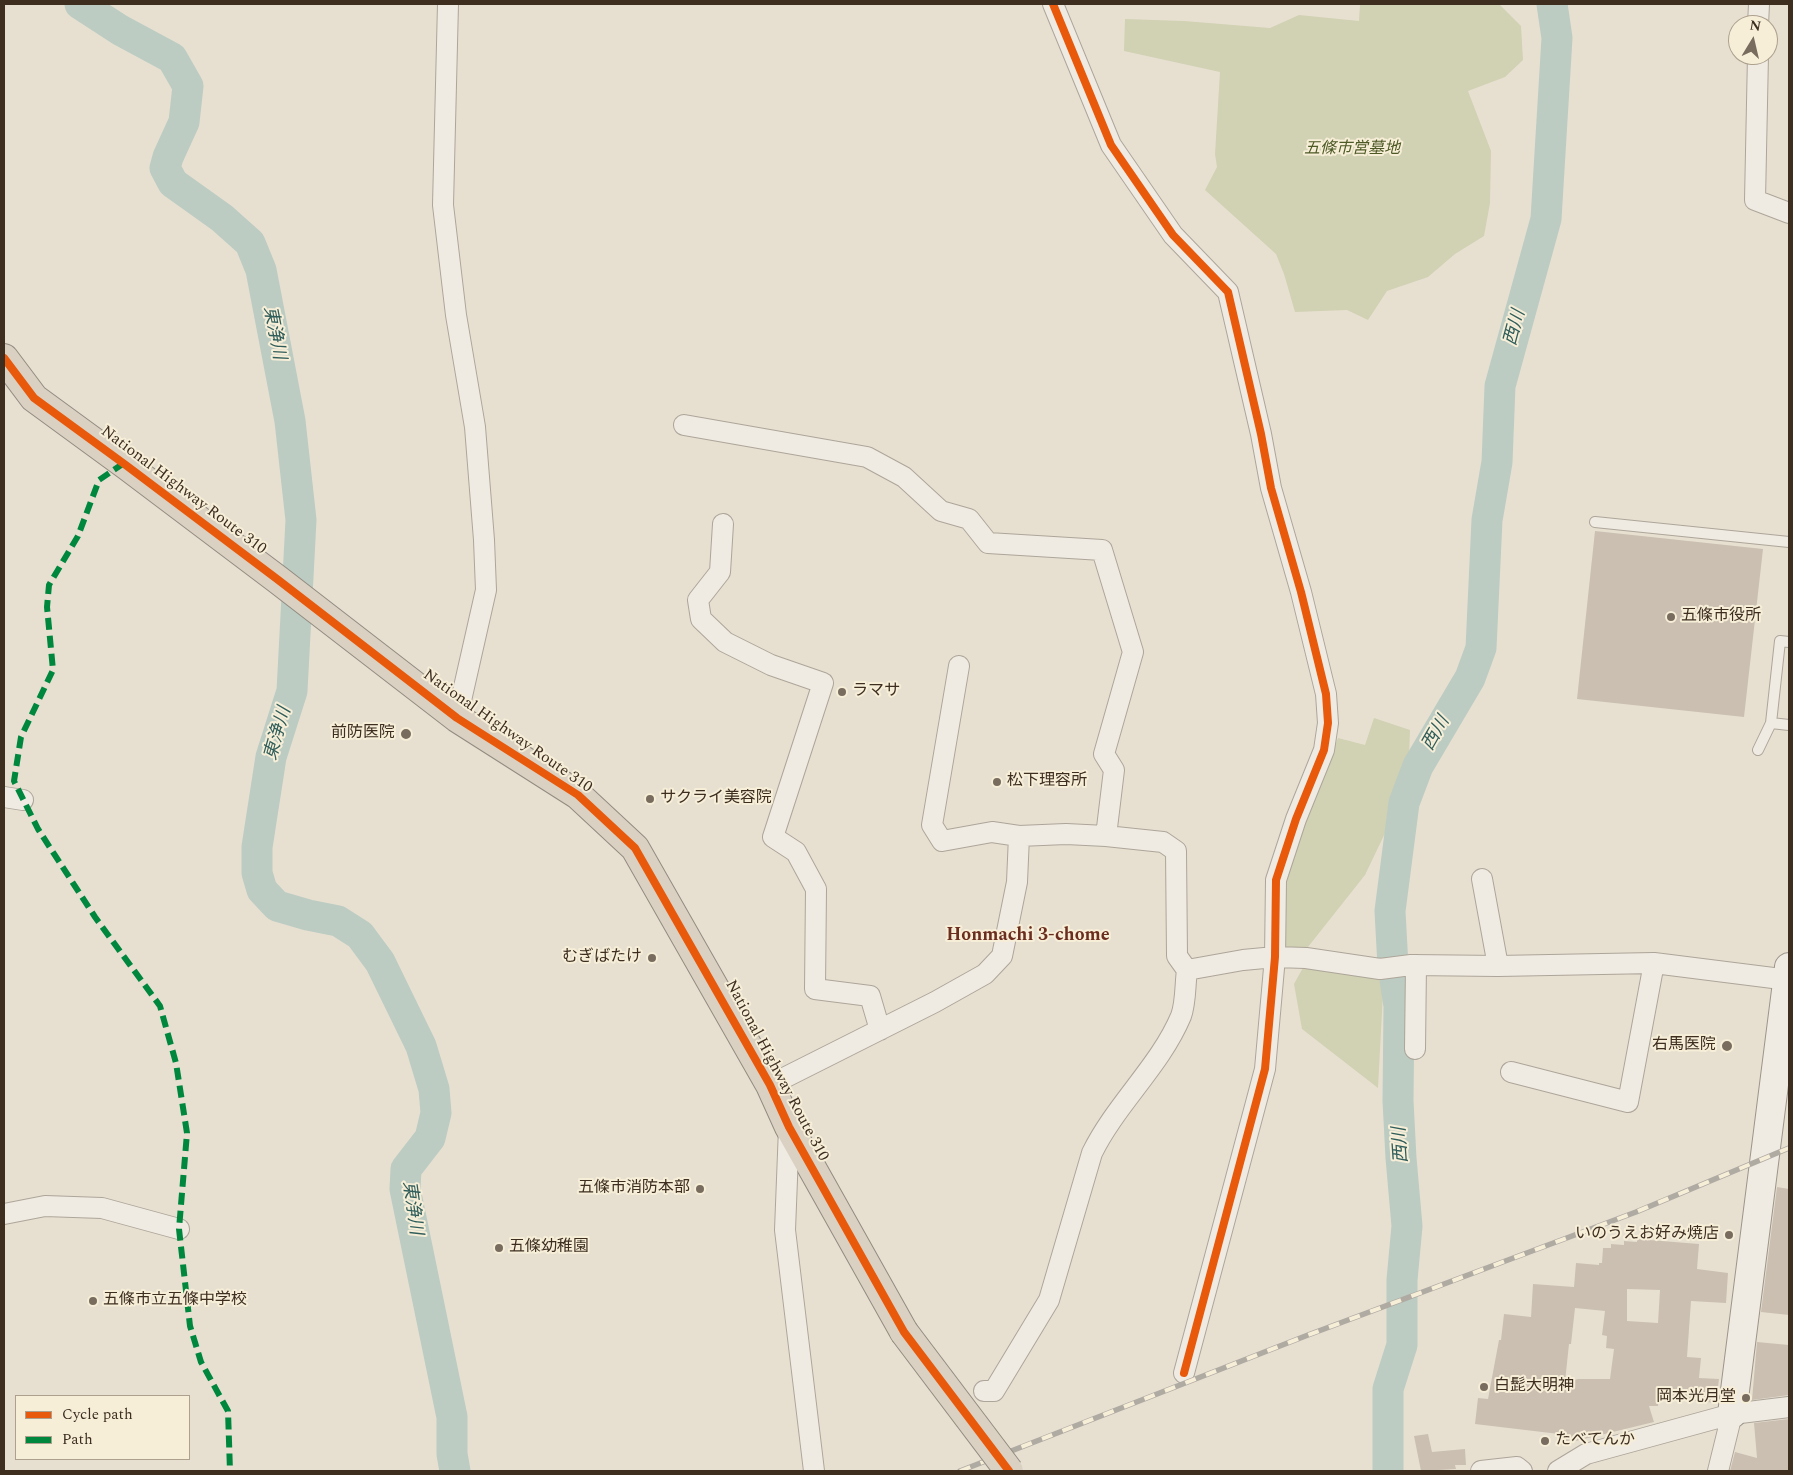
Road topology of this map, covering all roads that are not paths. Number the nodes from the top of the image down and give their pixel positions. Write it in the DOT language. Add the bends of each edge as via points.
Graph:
graph roads {
  1 [pos="448,4"];
  2 [pos="1053,4"];
  3 [pos="1758,65"];
  4 [pos="1789,214"];
  5 [pos="4,358"];
  6 [pos="684,425"];
  7 [pos="1595,522"];
  8 [pos="723,524"];
  9 [pos="1789,542"];
  10 [pos="1789,642"];
  11 [pos="959,666"];
  12 [pos="457,718"];
  13 [pos="1771,722"];
  14 [pos="1789,725"];
  15 [pos="1758,750"];
  16 [pos="1019,836"];
  17 [pos="1106,836"];
  18 [pos="1482,879"];
  19 [pos="1275,957"];
  20 [pos="1654,963"];
  21 [pos="1413,965"];
  22 [pos="1498,966"];
  23 [pos="1187,970"];
  24 [pos="1789,975"];
  25 [pos="880,1030"];
  26 [pos="1415,1049"];
  27 [pos="1511,1072"];
  28 [pos="770,1085"];
  29 [pos="789,1128"];
  30 [pos="4,1214"];
  31 [pos="179,1229"];
  32 [pos="1184,1373"];
  33 [pos="984,1392"];
  34 [pos="1789,1407"];
  35 [pos="1732,1414"];
  36 [pos="814,1471"];
  37 [pos="1009,1471"];
  38 [pos="1481,1471"];
  39 [pos="1522,1471"];
  40 [pos="1558,1471"];
  41 [pos="1718,1471"];
  1 -- 12 [label="street" via="443,205 456,315 475,427 486,590"];
  2 -- 19 [label="street" via="1111,145 1173,235 1228,292 1271,488 1326,694 1328,723 1324,750 1276,880"];
  3 -- 4 [label="street" via="1755,200"];
  5 -- 12 [label="highway, National Highway Route 310" via="34,398"];
  6 -- 17 [label="street" via="867,457 904,477 941,511 969,519 988,543 1102,550 1133,652 1104,754 1114,770"];
  7 -- 9 [label="lane"];
  8 -- 25 [label="street" via="720,572 698,600 701,619 725,642 771,665 824,683 773,838 796,852 816,889 815,989 870,996"];
  10 -- 13 [label="lane" via="1780,641"];
  11 -- 16 [label="street" via="932,825 942,841 992,832"];
  12 -- 28 [label="highway, National Highway Route 310" via="578,795 636,848"];
  13 -- 14 [label="lane"];
  13 -- 15 [label="lane"];
  16 -- 17 [label="street"];
  16 -- 25 [label="street" via="1018,882 1002,956 985,974"];
  17 -- 23 [label="street" via="1163,842 1176,851 1176,956"];
  18 -- 22 [label="street"];
  19 -- 21 [label="street" via="1380,968"];
  19 -- 23 [label="street"];
  19 -- 32 [label="street" via="1264,1069"];
  20 -- 22 [label="street"];
  20 -- 24 [label="street"];
  20 -- 27 [label="street" via="1628,1102"];
  21 -- 22 [label="street"];
  21 -- 26 [label="street"];
  23 -- 33 [label="street" via="1182,1014 1166,1045 1103,1130 1092,1153 1049,1300 994,1391"];
  24 -- 35 [label="street"];
  25 -- 28 [label="street"];
  28 -- 29 [label="highway, National Highway Route 310"];
  29 -- 36 [label="street" via="785,1230"];
  29 -- 37 [label="highway, National Highway Route 310, bridge" via="904,1332"];
  30 -- 31 [label="street" via="45,1206 102,1208"];
  34 -- 35 [label="street"];
  35 -- 40 [label="street" via="1586,1454"];
  35 -- 41 [label="street"];
  38 -- 39 [label="street" via="1517,1466"];
}
